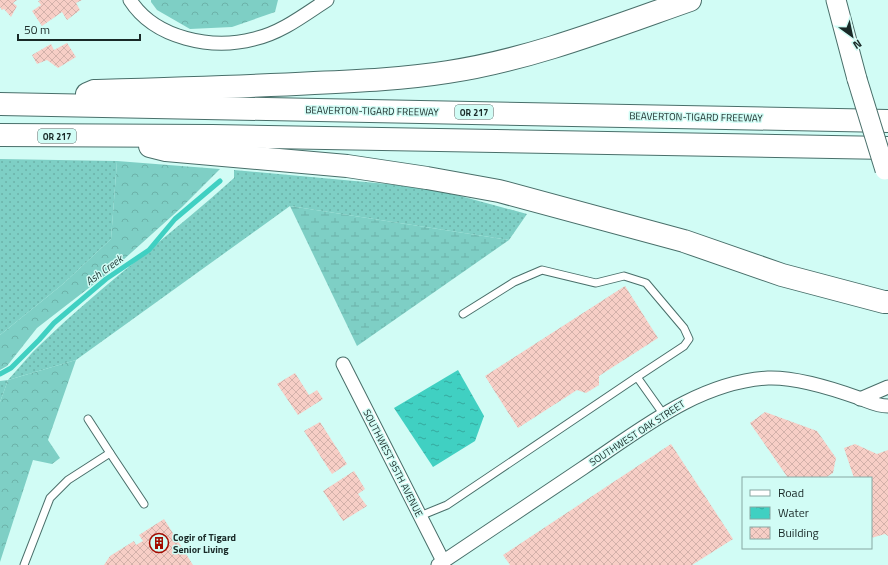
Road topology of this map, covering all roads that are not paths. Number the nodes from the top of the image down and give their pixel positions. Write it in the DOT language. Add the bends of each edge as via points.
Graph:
graph roads {
  1 [pos="130,0"];
  2 [pos="327,0"];
  3 [pos="690,0"];
  4 [pos="836,0"];
  5 [pos="0,104"];
  6 [pos="60,105"];
  7 [pos="888,121"];
  8 [pos="0,135"];
  9 [pos="114,136"];
  10 [pos="888,148"];
  11 [pos="888,182"];
  12 [pos="888,302"];
  13 [pos="463,314"];
  14 [pos="343,364"];
  15 [pos="637,377"];
  16 [pos="888,387"];
  17 [pos="860,399"];
  18 [pos="888,406"];
  19 [pos="664,415"];
  20 [pos="88,419"];
  21 [pos="110,452"];
  22 [pos="144,504"];
  23 [pos="420,516"];
  24 [pos="440,563"];
  25 [pos="24,565"];
  1 -- 2 [label="street" via="140,13 162,28 183,38 220,43 254,40 272,33 293,23"];
  3 -- 6 [label="highway" via="555,46 507,60 449,72 386,80 94,91"];
  4 -- 11 [label="main road, bridge"];
  5 -- 6 [label="highway, BEAVERTON-TIGARD FREEWAY / OR 217"];
  6 -- 7 [label="highway, BEAVERTON-TIGARD FREEWAY / OR 217"];
  8 -- 9 [label="highway, OR 217"];
  9 -- 10 [label="highway, OR 217"];
  9 -- 12 [label="highway" via="166,150 347,166 500,192 684,241 782,274"];
  13 -- 15 [label="lane" via="514,282 542,270 596,283 624,276 646,283 684,328 689,339 684,346"];
  14 -- 23 [label="street, SOUTHWEST 95TH AVENUE"];
  15 -- 19 [label="lane"];
  15 -- 23 [label="lane" via="447,505"];
  16 -- 17 [label="street"];
  17 -- 18 [label="street, SOUTHWEST OAK STREET" via="870,404"];
  17 -- 19 [label="street, SOUTHWEST OAK STREET" via="822,387 768,378 750,380 706,392"];
  19 -- 24 [label="street, SOUTHWEST OAK STREET"];
  20 -- 21 [label="lane"];
  21 -- 22 [label="lane"];
  21 -- 25 [label="lane" via="68,480 50,498"];
  23 -- 24 [label="street, SOUTHWEST 95TH AVENUE"];
}
